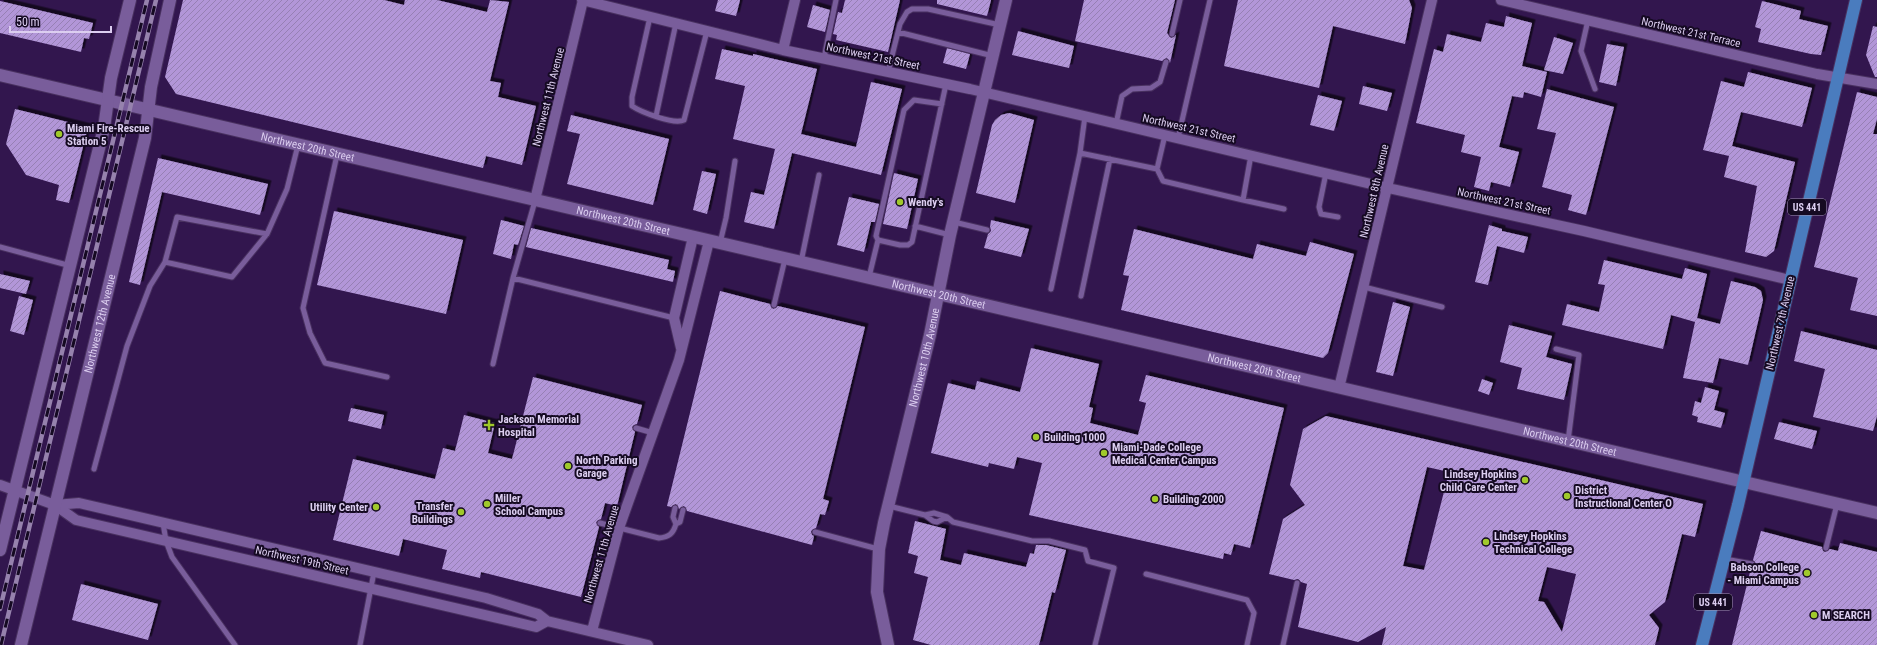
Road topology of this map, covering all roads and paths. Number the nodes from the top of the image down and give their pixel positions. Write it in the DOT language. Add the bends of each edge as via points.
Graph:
graph roads {
  1 [pos="170,0"];
  2 [pos="583,0"];
  3 [pos="795,0"];
  4 [pos="836,0"];
  5 [pos="1006,0"];
  6 [pos="1180,0"];
  7 [pos="1210,0"];
  8 [pos="1432,0"];
  9 [pos="1501,0"];
  10 [pos="1856,0"];
  11 [pos="128,1"];
  12 [pos="650,17"];
  13 [pos="1588,20"];
  14 [pos="676,23"];
  15 [pos="1000,24"];
  16 [pos="707,31"];
  17 [pos="898,32"];
  18 [pos="1172,34"];
  19 [pos="783,50"];
  20 [pos="993,56"];
  21 [pos="824,58"];
  22 [pos="1166,62"];
  23 [pos="888,72"];
  24 [pos="0,75"];
  25 [pos="1838,77"];
  26 [pos="946,84"];
  27 [pos="1877,84"];
  28 [pos="1595,89"];
  29 [pos="983,93"];
  30 [pos="108,100"];
  31 [pos="942,104"];
  32 [pos="148,110"];
  33 [pos="656,116"];
  34 [pos="1085,116"];
  35 [pos="1116,124"];
  36 [pos="1165,135"];
  37 [pos="1178,138"];
  38 [pos="298,145"];
  39 [pos="1080,153"];
  40 [pos="338,154"];
  41 [pos="1251,155"];
  42 [pos="1110,159"];
  43 [pos="734,161"];
  44 [pos="1157,169"];
  45 [pos="1326,173"];
  46 [pos="819,175"];
  47 [pos="1388,188"];
  48 [pos="535,200"];
  49 [pos="1243,200"];
  50 [pos="1284,209"];
  51 [pos="1338,218"];
  52 [pos="953,222"];
  53 [pos="915,226"];
  54 [pos="987,230"];
  55 [pos="267,234"];
  56 [pos="950,235"];
  57 [pos="693,237"];
  58 [pos="878,240"];
  59 [pos="715,242"];
  60 [pos="0,248"];
  61 [pos="785,259"];
  62 [pos="165,262"];
  63 [pos="801,262"];
  64 [pos="71,266"];
  65 [pos="514,278"];
  66 [pos="869,278"];
  67 [pos="1790,280"];
  68 [pos="1364,287"];
  69 [pos="1052,289"];
  70 [pos="938,294"];
  71 [pos="1081,296"];
  72 [pos="774,305"];
  73 [pos="1442,307"];
  74 [pos="674,318"];
  75 [pos="681,348"];
  76 [pos="1556,349"];
  77 [pos="493,364"];
  78 [pos="387,377"];
  79 [pos="1339,388"];
  80 [pos="636,428"];
  81 [pos="653,434"];
  82 [pos="1568,442"];
  83 [pos="94,469"];
  84 [pos="1743,482"];
  85 [pos="0,486"];
  86 [pos="15,491"];
  87 [pos="1837,504"];
  88 [pos="55,505"];
  89 [pos="888,506"];
  90 [pos="675,508"];
  91 [pos="683,510"];
  92 [pos="1877,513"];
  93 [pos="163,522"];
  94 [pos="600,523"];
  95 [pos="676,524"];
  96 [pos="619,528"];
  97 [pos="815,532"];
  98 [pos="166,541"];
  99 [pos="1826,548"];
  100 [pos="879,549"];
  101 [pos="0,550"];
  102 [pos="1724,558"];
  103 [pos="1752,564"];
  104 [pos="374,572"];
  105 [pos="1146,574"];
  106 [pos="1297,583"];
  107 [pos="370,587"];
  108 [pos="547,621"];
  109 [pos="592,632"];
  110 [pos="633,643"];
  111 [pos="20,645"];
  112 [pos="235,645"];
  113 [pos="360,645"];
  114 [pos="648,645"];
  115 [pos="888,645"];
  116 [pos="1095,645"];
  117 [pos="1247,645"];
  118 [pos="1283,645"];
  119 [pos="1702,645"];
  1 -- 32 [label="main road, Northwest 12th Avenue"];
  2 -- 12 [label="street, Northwest 21st Street"];
  2 -- 48 [label="street, Northwest 11th Avenue"];
  3 -- 19 [label="street"];
  4 -- 21 [label="lane"];
  5 -- 15 [label="main road, Northwest 10th Avenue"];
  6 -- 18 [label="lane"];
  7 -- 37 [label="lane"];
  8 -- 47 [label="street, Northwest 8th Avenue"];
  9 -- 13 [label="street, Northwest 21st Terrace"];
  10 -- 25 [label="main road, Northwest 7th Avenue / US 441"];
  11 -- 30 [label="main road"];
  12 -- 14 [label="street, Northwest 21st Street"];
  12 -- 33 [label="lane" via="632,106 641,112"];
  13 -- 25 [label="street, Northwest 21st Terrace"];
  13 -- 28 [label="lane" via="1581,51"];
  14 -- 16 [label="street, Northwest 21st Street"];
  14 -- 33 [label="lane"];
  15 -- 17 [label="lane" via="928,9 912,9 907,12"];
  15 -- 20 [label="main road, Northwest 10th Avenue"];
  16 -- 19 [label="street, Northwest 21st Street"];
  16 -- 33 [label="lane" via="684,120 680,122"];
  17 -- 20 [label="lane"];
  17 -- 23 [label="lane"];
  19 -- 21 [label="street, Northwest 21st Street"];
  20 -- 29 [label="main road, Northwest 10th Avenue"];
  21 -- 23 [label="street, Northwest 21st Street"];
  22 -- 35 [label="lane" via="1160,82 1151,88 1132,89 1122,96"];
  23 -- 26 [label="street, Northwest 21st Street"];
  24 -- 30 [label="main road, Northwest 20th Street"];
  25 -- 27 [label="street, Northwest 21st Terrace"];
  25 -- 67 [label="main road, Northwest 7th Avenue / US 441"];
  26 -- 29 [label="street, Northwest 21st Street"];
  26 -- 31 [label="lane"];
  29 -- 34 [label="street, Northwest 21st Street"];
  29 -- 52 [label="main road, Northwest 10th Avenue"];
  30 -- 32 [label="main road, Northwest 20th Street"];
  30 -- 64 [label="main road" via="104,128"];
  31 -- 53 [label="lane"];
  31 -- 58 [label="lane" via="914,100 904,110 876,236"];
  32 -- 38 [label="main road, Northwest 20th Street"];
  32 -- 88 [label="main road, Northwest 12th Avenue" via="145,138"];
  34 -- 35 [label="street, Northwest 21st Street"];
  34 -- 39 [label="lane"];
  35 -- 36 [label="street, Northwest 21st Street"];
  36 -- 37 [label="street, Northwest 21st Street"];
  36 -- 44 [label="lane"];
  37 -- 41 [label="street, Northwest 21st Street"];
  38 -- 40 [label="main road, Northwest 20th Street"];
  38 -- 55 [label="lane" via="287,189"];
  39 -- 42 [label="lane"];
  39 -- 69 [label="lane"];
  40 -- 48 [label="main road, Northwest 20th Street"];
  40 -- 78 [label="lane" via="303,308 310,333 325,363"];
  41 -- 45 [label="street, Northwest 21st Street"];
  41 -- 49 [label="lane"];
  42 -- 44 [label="lane"];
  42 -- 71 [label="lane"];
  43 -- 59 [label="lane" via="726,218"];
  44 -- 49 [label="lane" via="1162,181"];
  45 -- 47 [label="street, Northwest 21st Street"];
  45 -- 51 [label="lane" via="1319,207 1322,214"];
  46 -- 63 [label="lane"];
  47 -- 67 [label="street, Northwest 21st Street"];
  47 -- 68 [label="street, Northwest 8th Avenue"];
  48 -- 57 [label="main road, Northwest 20th Street"];
  48 -- 65 [label="lane"];
  49 -- 50 [label="lane"];
  52 -- 54 [label="lane"];
  52 -- 56 [label="main road, Northwest 10th Avenue"];
  53 -- 56 [label="lane"];
  53 -- 58 [label="lane" via="912,242 908,245"];
  55 -- 62 [label="lane" via="232,277"];
  55 -- 62 [label="lane" via="176,217"];
  56 -- 70 [label="main road, Northwest 10th Avenue"];
  57 -- 59 [label="main road, Northwest 20th Street"];
  57 -- 74 [label="street"];
  58 -- 66 [label="lane"];
  59 -- 61 [label="main road, Northwest 20th Street"];
  59 -- 75 [label="street, Northwest 11th Avenue"];
  60 -- 64 [label="lane"];
  61 -- 63 [label="main road, Northwest 20th Street"];
  61 -- 72 [label="lane"];
  62 -- 83 [label="lane" via="150,286 127,346"];
  63 -- 66 [label="main road, Northwest 20th Street"];
  64 -- 86 [label="main road"];
  65 -- 74 [label="lane"];
  65 -- 77 [label="lane"];
  66 -- 70 [label="main road, Northwest 20th Street"];
  67 -- 84 [label="main road, Northwest 7th Avenue / US 441"];
  68 -- 73 [label="lane"];
  68 -- 79 [label="street, Northwest 8th Avenue"];
  70 -- 79 [label="main road, Northwest 20th Street"];
  70 -- 89 [label="main road, Northwest 10th Avenue" via="932,329"];
  74 -- 75 [label="street"];
  75 -- 81 [label="street, Northwest 11th Avenue"];
  76 -- 82 [label="lane" via="1579,355"];
  79 -- 82 [label="main road, Northwest 20th Street"];
  80 -- 81 [label="lane"];
  81 -- 96 [label="street, Northwest 11th Avenue"];
  82 -- 84 [label="main road, Northwest 20th Street"];
  84 -- 87 [label="main road, Northwest 20th Street"];
  84 -- 102 [label="main road, Northwest 7th Avenue / US 441"];
  85 -- 86 [label="street, Northwest 19th Street"];
  86 -- 88 [label="street, Northwest 19th Street"];
  86 -- 101 [label="main road"];
  87 -- 92 [label="main road, Northwest 20th Street"];
  87 -- 99 [label="lane"];
  88 -- 93 [label="street, Northwest 19th Street" via="79,503"];
  88 -- 98 [label="street, Northwest 19th Street" via="76,520"];
  88 -- 111 [label="main road, Northwest 12th Avenue"];
  89 -- 100 [label="main road, Northwest 10th Avenue"];
  89 -- 116 [label="lane" via="925,515 937,522 946,517 953,522 1032,541 1048,541 1085,550 1088,561 1114,568"];
  90 -- 95 [label="lane" via="673,517"];
  91 -- 95 [label="lane" via="680,522"];
  93 -- 98 [label="lane"];
  93 -- 104 [label="street, Northwest 19th Street"];
  94 -- 96 [label="lane"];
  95 -- 96 [label="lane" via="673,532 665,538"];
  96 -- 109 [label="street, Northwest 11th Avenue"];
  97 -- 100 [label="lane"];
  98 -- 107 [label="street, Northwest 19th Street"];
  98 -- 112 [label="lane" via="172,557"];
  100 -- 115 [label="main road, Northwest 10th Avenue" via="877,592"];
  102 -- 103 [label="lane"];
  102 -- 119 [label="main road, Northwest 7th Avenue / US 441"];
  104 -- 107 [label="lane"];
  104 -- 108 [label="street, Northwest 19th Street" via="491,600 538,614"];
  105 -- 117 [label="lane" via="1247,600 1254,613"];
  106 -- 118 [label="lane"];
  107 -- 108 [label="street, Northwest 19th Street" via="536,627"];
  107 -- 113 [label="lane"];
  108 -- 109 [label="street, Northwest 19th Street"];
  109 -- 110 [label="street, Northwest 19th Street"];
  110 -- 114 [label="street, Northwest 19th Street"];
}
